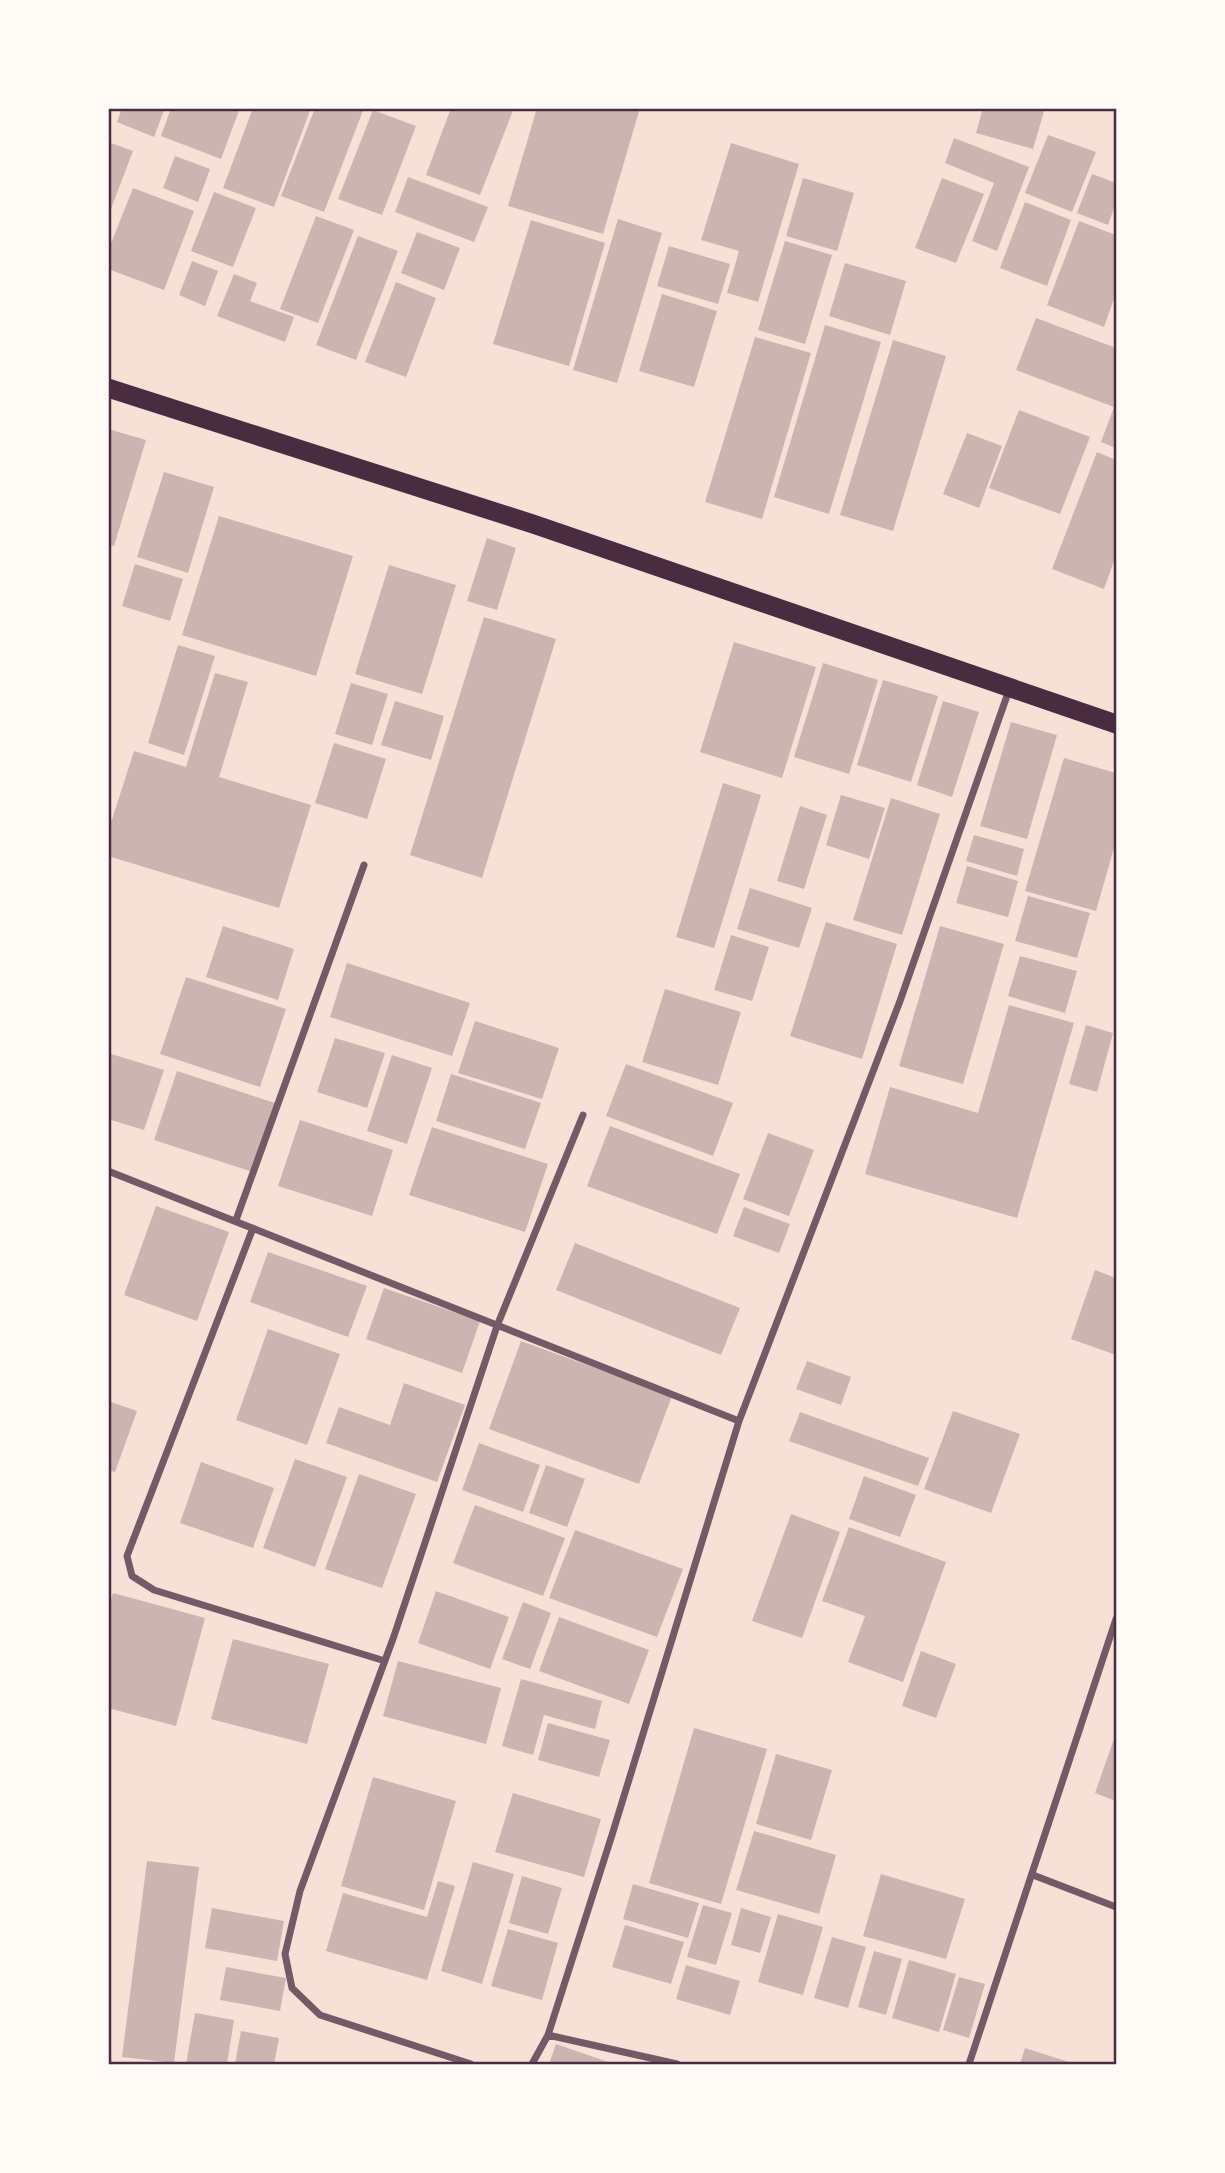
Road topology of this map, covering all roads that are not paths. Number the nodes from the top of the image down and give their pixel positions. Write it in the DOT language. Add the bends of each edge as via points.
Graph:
graph roads {
  1 [pos="108,388"];
  2 [pos="1010,687"];
  3 [pos="1116,724"];
  4 [pos="364,865"];
  5 [pos="583,1115"];
  6 [pos="108,1171"];
  7 [pos="236,1220"];
  8 [pos="253,1228"];
  9 [pos="498,1326"];
  10 [pos="739,1421"];
  11 [pos="1116,1619"];
  12 [pos="385,1661"];
  13 [pos="1033,1875"];
  14 [pos="1116,1907"];
  15 [pos="548,2035"];
  16 [pos="471,2064"];
  17 [pos="532,2064"];
  18 [pos="677,2064"];
  19 [pos="969,2064"];
  1 -- 2 [label="highway" via="533,524"];
  2 -- 3 [label="highway"];
  2 -- 10 [label="street" via="900,1001"];
  4 -- 7 [label="street"];
  5 -- 9 [label="street"];
  6 -- 7 [label="street"];
  7 -- 8 [label="street"];
  8 -- 9 [label="street"];
  8 -- 12 [label="street" via="127,1556 132,1576 154,1590"];
  9 -- 10 [label="street"];
  9 -- 12 [label="street"];
  10 -- 15 [label="street"];
  11 -- 13 [label="street"];
  12 -- 16 [label="street" via="300,1891 285,1954 292,1988 320,2015"];
  13 -- 14 [label="street"];
  13 -- 19 [label="street"];
  15 -- 17 [label="street"];
  15 -- 18 [label="street"];
}
